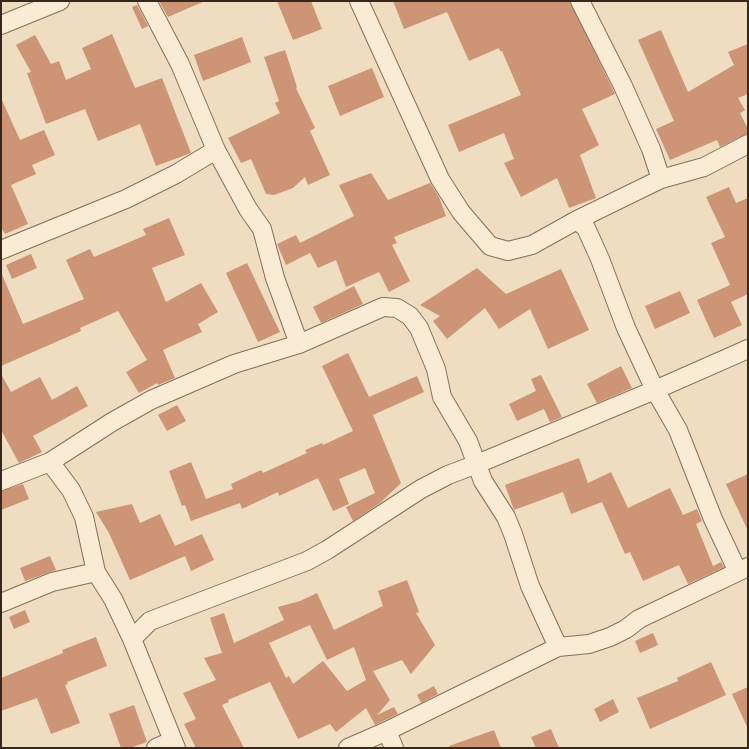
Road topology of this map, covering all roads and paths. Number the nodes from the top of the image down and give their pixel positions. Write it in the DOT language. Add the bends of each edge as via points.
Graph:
graph roads {
  1 [pos="60,1"];
  2 [pos="147,1"];
  3 [pos="359,1"];
  4 [pos="580,1"];
  5 [pos="1,25"];
  6 [pos="748,144"];
  7 [pos="216,150"];
  8 [pos="661,179"];
  9 [pos="577,220"];
  10 [pos="1,250"];
  11 [pos="299,344"];
  12 [pos="748,349"];
  13 [pos="655,390"];
  14 [pos="50,462"];
  15 [pos="477,464"];
  16 [pos="1,481"];
  17 [pos="743,569"];
  18 [pos="96,572"];
  19 [pos="1,603"];
  20 [pos="132,640"];
  21 [pos="558,647"];
  22 [pos="387,731"];
  23 [pos="174,744"];
  24 [pos="156,748"];
  25 [pos="348,748"];
  26 [pos="394,748"];
  1 -- 5 [label="street"];
  2 -- 7 [label="street" via="180,64"];
  3 -- 9 [label="street" via="440,179 461,212 490,246 508,251 532,245"];
  4 -- 8 [label="street" via="651,149"];
  6 -- 8 [label="street" via="704,167"];
  7 -- 10 [label="street" via="126,199"];
  7 -- 11 [label="street" via="262,229 275,278"];
  8 -- 9 [label="street"];
  9 -- 13 [label="street" via="586,228"];
  11 -- 14 [label="street" via="234,364 151,400"];
  11 -- 15 [label="street" via="382,307 398,308 410,316 419,328 436,369 442,397 468,441"];
  12 -- 13 [label="street"];
  13 -- 15 [label="street"];
  13 -- 17 [label="street" via="678,430 713,519"];
  14 -- 16 [label="street"];
  14 -- 18 [label="street" via="71,490 84,517"];
  15 -- 20 [label="street" via="448,474 421,489 307,561 150,621"];
  15 -- 21 [label="street" via="483,481 510,525 530,586"];
  17 -- 21 [label="street" via="610,637 589,644"];
  18 -- 19 [label="street" via="52,582"];
  18 -- 20 [label="street"];
  20 -- 23 [label="street"];
  21 -- 22 [label="street"];
  22 -- 25 [label="street"];
  22 -- 26 [label="street"];
  23 -- 24 [label="street"];
}
